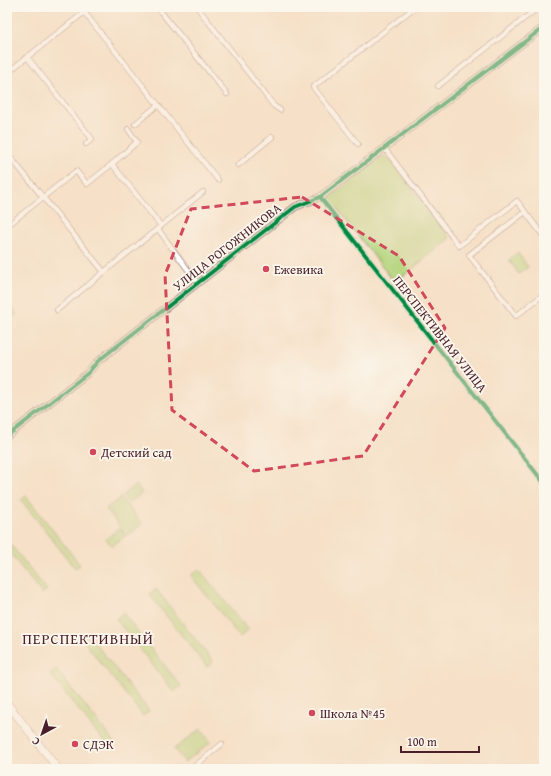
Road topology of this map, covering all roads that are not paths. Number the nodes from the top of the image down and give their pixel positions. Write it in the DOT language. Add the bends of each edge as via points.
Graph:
graph roads {
  1 [pos="91,7"];
  2 [pos="160,7"];
  3 [pos="198,7"];
  4 [pos="415,7"];
  5 [pos="539,7"];
  6 [pos="84,12"];
  7 [pos="544,27"];
  8 [pos="27,58"];
  9 [pos="7,73"];
  10 [pos="438,86"];
  11 [pos="226,94"];
  12 [pos="158,105"];
  13 [pos="280,110"];
  14 [pos="135,124"];
  15 [pos="128,129"];
  16 [pos="272,137"];
  17 [pos="86,144"];
  18 [pos="358,144"];
  19 [pos="385,149"];
  20 [pos="7,153"];
  21 [pos="112,164"];
  22 [pos="238,165"];
  23 [pos="218,180"];
  24 [pos="203,192"];
  25 [pos="44,197"];
  26 [pos="320,197"];
  27 [pos="525,212"];
  28 [pos="7,226"];
  29 [pos="160,227"];
  30 [pos="544,236"];
  31 [pos="104,272"];
  32 [pos="197,282"];
  33 [pos="544,294"];
  34 [pos="57,310"];
  35 [pos="7,436"];
  36 [pos="544,483"];
  37 [pos="7,703"];
  38 [pos="222,744"];
  39 [pos="58,769"];
  40 [pos="191,769"];
  1 -- 6 [label="street"];
  2 -- 11 [label="street" via="161,12"];
  3 -- 13 [label="street" via="274,106"];
  4 -- 18 [label="street" via="313,87"];
  5 -- 10 [label="street"];
  6 -- 8 [label="street"];
  6 -- 12 [label="street"];
  7 -- 19 [label="street, УЛИЦА РОГОЖНИКОВА"];
  8 -- 9 [label="street"];
  8 -- 17 [label="street" via="92,139"];
  12 -- 14 [label="street"];
  12 -- 23 [label="street"];
  15 -- 21 [label="street" via="137,142"];
  16 -- 22 [label="street"];
  19 -- 26 [label="street, УЛИЦА РОГОЖНИКОВА"];
  19 -- 27 [label="street" via="459,246 517,201"];
  20 -- 25 [label="street"];
  21 -- 25 [label="street" via="87,184 76,171"];
  21 -- 29 [label="street"];
  24 -- 29 [label="street"];
  25 -- 28 [label="street"];
  25 -- 31 [label="street"];
  26 -- 32 [label="street, УЛИЦА РОГОЖНИКОВА" via="295,207"];
  26 -- 36 [label="street, ПЕРСПЕКТИВНАЯ УЛИЦА"];
  27 -- 30 [label="street"];
  27 -- 33 [label="street" via="469,255 516,316"];
  29 -- 31 [label="street"];
  29 -- 32 [label="street"];
  31 -- 34 [label="street"];
  32 -- 35 [label="street, УЛИЦА РОГОЖНИКОВА" via="98,361 88,373"];
  37 -- 39 [label="main road"];
  38 -- 40 [label="street"];
}
